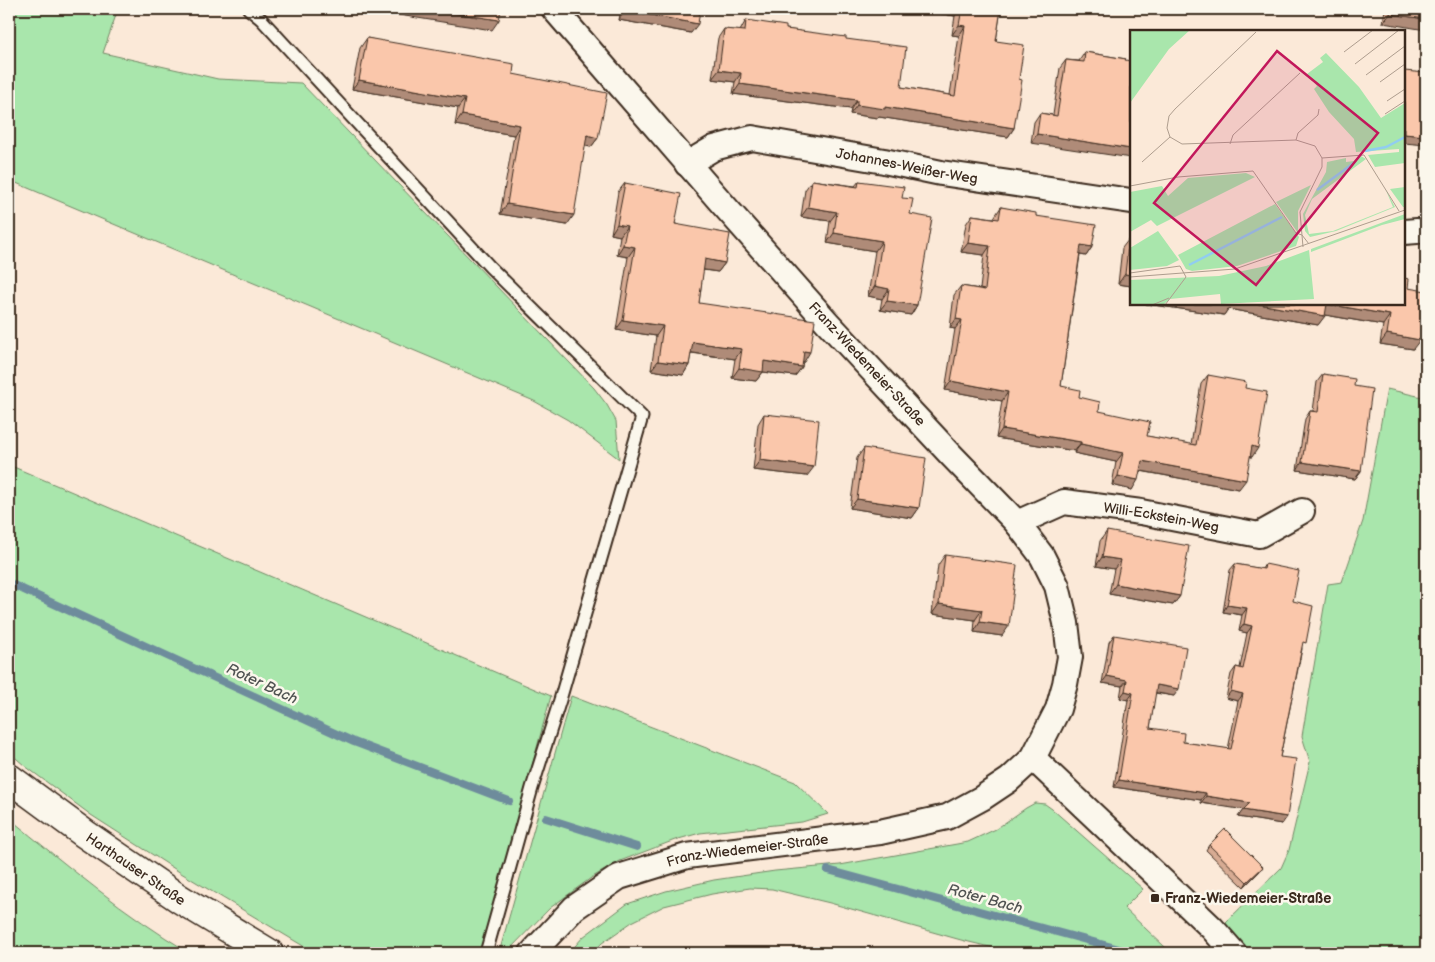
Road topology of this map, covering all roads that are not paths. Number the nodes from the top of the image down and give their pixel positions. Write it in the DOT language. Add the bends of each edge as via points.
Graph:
graph roads {
  1 [pos="249,9"];
  2 [pos="554,9"];
  3 [pos="687,164"];
  4 [pos="1130,201"];
  5 [pos="1302,511"];
  6 [pos="1017,522"];
  7 [pos="1033,758"];
  8 [pos="9,778"];
  9 [pos="269,953"];
  10 [pos="486,953"];
  11 [pos="532,953"];
  12 [pos="1234,953"];
  1 -- 10 [label="lane" via="261,18 490,267 642,417"];
  2 -- 3 [label="street, Franz-Wiedemeier-Straße"];
  3 -- 4 [label="street, Johannes-Weißer-Weg" via="714,148 752,138 941,173"];
  3 -- 6 [label="street, Franz-Wiedemeier-Straße" via="834,329"];
  5 -- 6 [label="street, Willi-Eckstein-Weg" via="1259,536 1141,512 1064,502"];
  6 -- 7 [label="street, Franz-Wiedemeier-Straße" via="1042,556 1057,586 1070,657 1058,708"];
  7 -- 11 [label="street, Franz-Wiedemeier-Straße" via="1002,785 947,817 880,832 687,856 619,877 574,908"];
  7 -- 12 [label="street" via="1212,928"];
  8 -- 9 [label="street, Harthauser Straße" via="180,899"];
}
